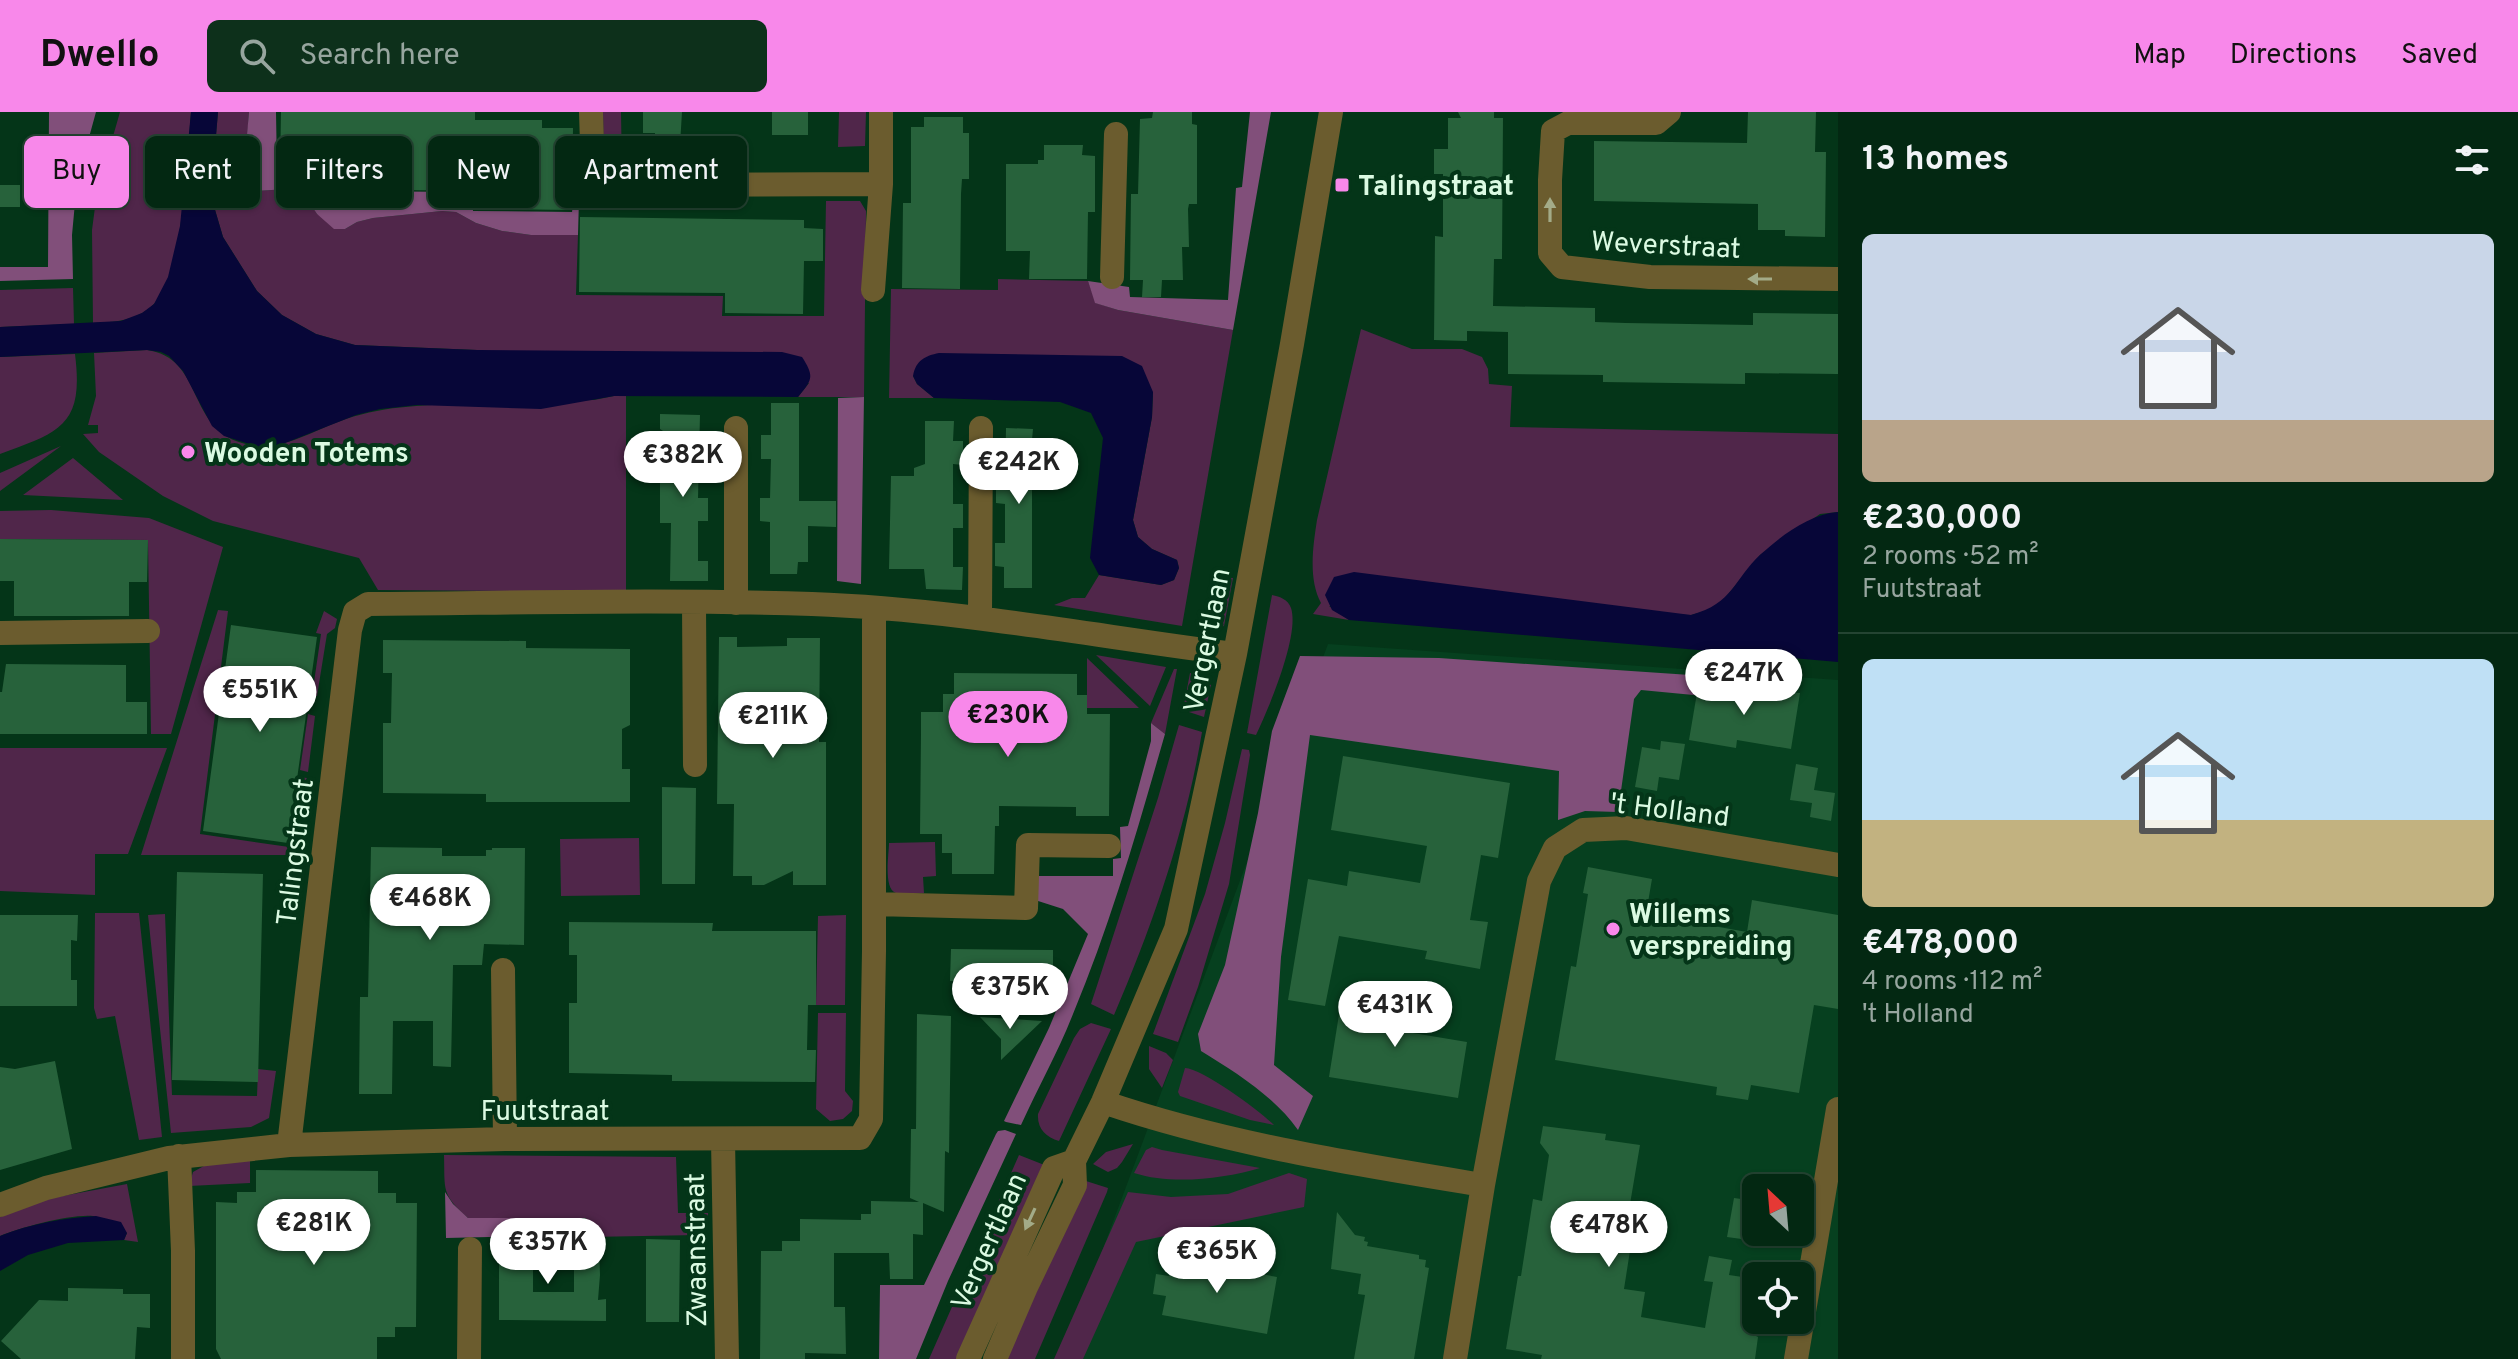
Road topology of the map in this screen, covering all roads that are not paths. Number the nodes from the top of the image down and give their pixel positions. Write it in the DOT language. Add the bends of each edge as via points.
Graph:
graph roads {
  1 [pos="591,112"];
  2 [pos="881,112"];
  3 [pos="1331,112"];
  4 [pos="1669,112"];
  5 [pos="1116,134"];
  6 [pos="881,184"];
  7 [pos="1112,277"];
  8 [pos="1838,279"];
  9 [pos="873,290"];
  10 [pos="736,428"];
  11 [pos="981,428"];
  12 [pos="694,603"];
  13 [pos="736,603"];
  14 [pos="874,609"];
  15 [pos="980,618"];
  16 [pos="148,631"];
  17 [pos="0,633"];
  18 [pos="1235,654"];
  19 [pos="695,765"];
  20 [pos="1109,846"];
  21 [pos="1838,865"];
  22 [pos="874,904"];
  23 [pos="503,970"];
  24 [pos="1103,1102"];
  25 [pos="1838,1109"];
  26 [pos="505,1139"];
  27 [pos="723,1140"];
  28 [pos="289,1145"];
  29 [pos="179,1156"];
  30 [pos="1074,1161"];
  31 [pos="1483,1185"];
  32 [pos="0,1205"];
  33 [pos="470,1249"];
  34 [pos="183,1359"];
  35 [pos="469,1359"];
  36 [pos="727,1359"];
  37 [pos="968,1359"];
  38 [pos="995,1359"];
  39 [pos="1455,1359"];
  40 [pos="1796,1359"];
  1 -- 6 [label="street" via="593,174 605,185"];
  2 -- 6 [label="street"];
  3 -- 18 [label="street, Vergertlaan"];
  8 -- 4 [label="street, Weverstraat, one-way" via="1678,278 1562,267 1550,253 1553,131 1568,123 1656,123"];
  5 -- 7 [label="street"];
  6 -- 9 [label="street"];
  10 -- 13 [label="street"];
  11 -- 15 [label="street"];
  12 -- 13 [label="street, Talingstraat"];
  12 -- 19 [label="street"];
  12 -- 28 [label="street, Talingstraat" via="368,604 355,612"];
  13 -- 14 [label="street, Talingstraat"];
  14 -- 15 [label="street, Talingstraat"];
  14 -- 22 [label="street, Fuutstraat"];
  15 -- 18 [label="street, Talingstraat"];
  16 -- 17 [label="street"];
  18 -- 24 [label="street, Vergertlaan" via="1176,929"];
  20 -- 22 [label="street" via="1028,845 1026,908"];
  21 -- 31 [label="street, 't Holland" via="1626,828 1583,830 1555,848 1539,881"];
  22 -- 27 [label="street, Fuutstraat" via="868,1127 860,1138"];
  23 -- 26 [label="street"];
  24 -- 30 [label="street, Vergertlaan"];
  24 -- 31 [label="street" via="1310,1157"];
  25 -- 40 [label="street"];
  26 -- 27 [label="street, Fuutstraat"];
  26 -- 28 [label="street, Fuutstraat"];
  27 -- 36 [label="street, Zwaanstraat"];
  28 -- 29 [label="street, Fuutstraat"];
  29 -- 32 [label="street, Fuutstraat" via="46,1188"];
  29 -- 34 [label="street"];
  30 -- 37 [label="street, Vergertlaan, one-way" via="1054,1168"];
  30 -- 38 [label="street, Vergertlaan" via="1075,1185"];
  31 -- 39 [label="street, 't Holland"];
  33 -- 35 [label="street"];
}
